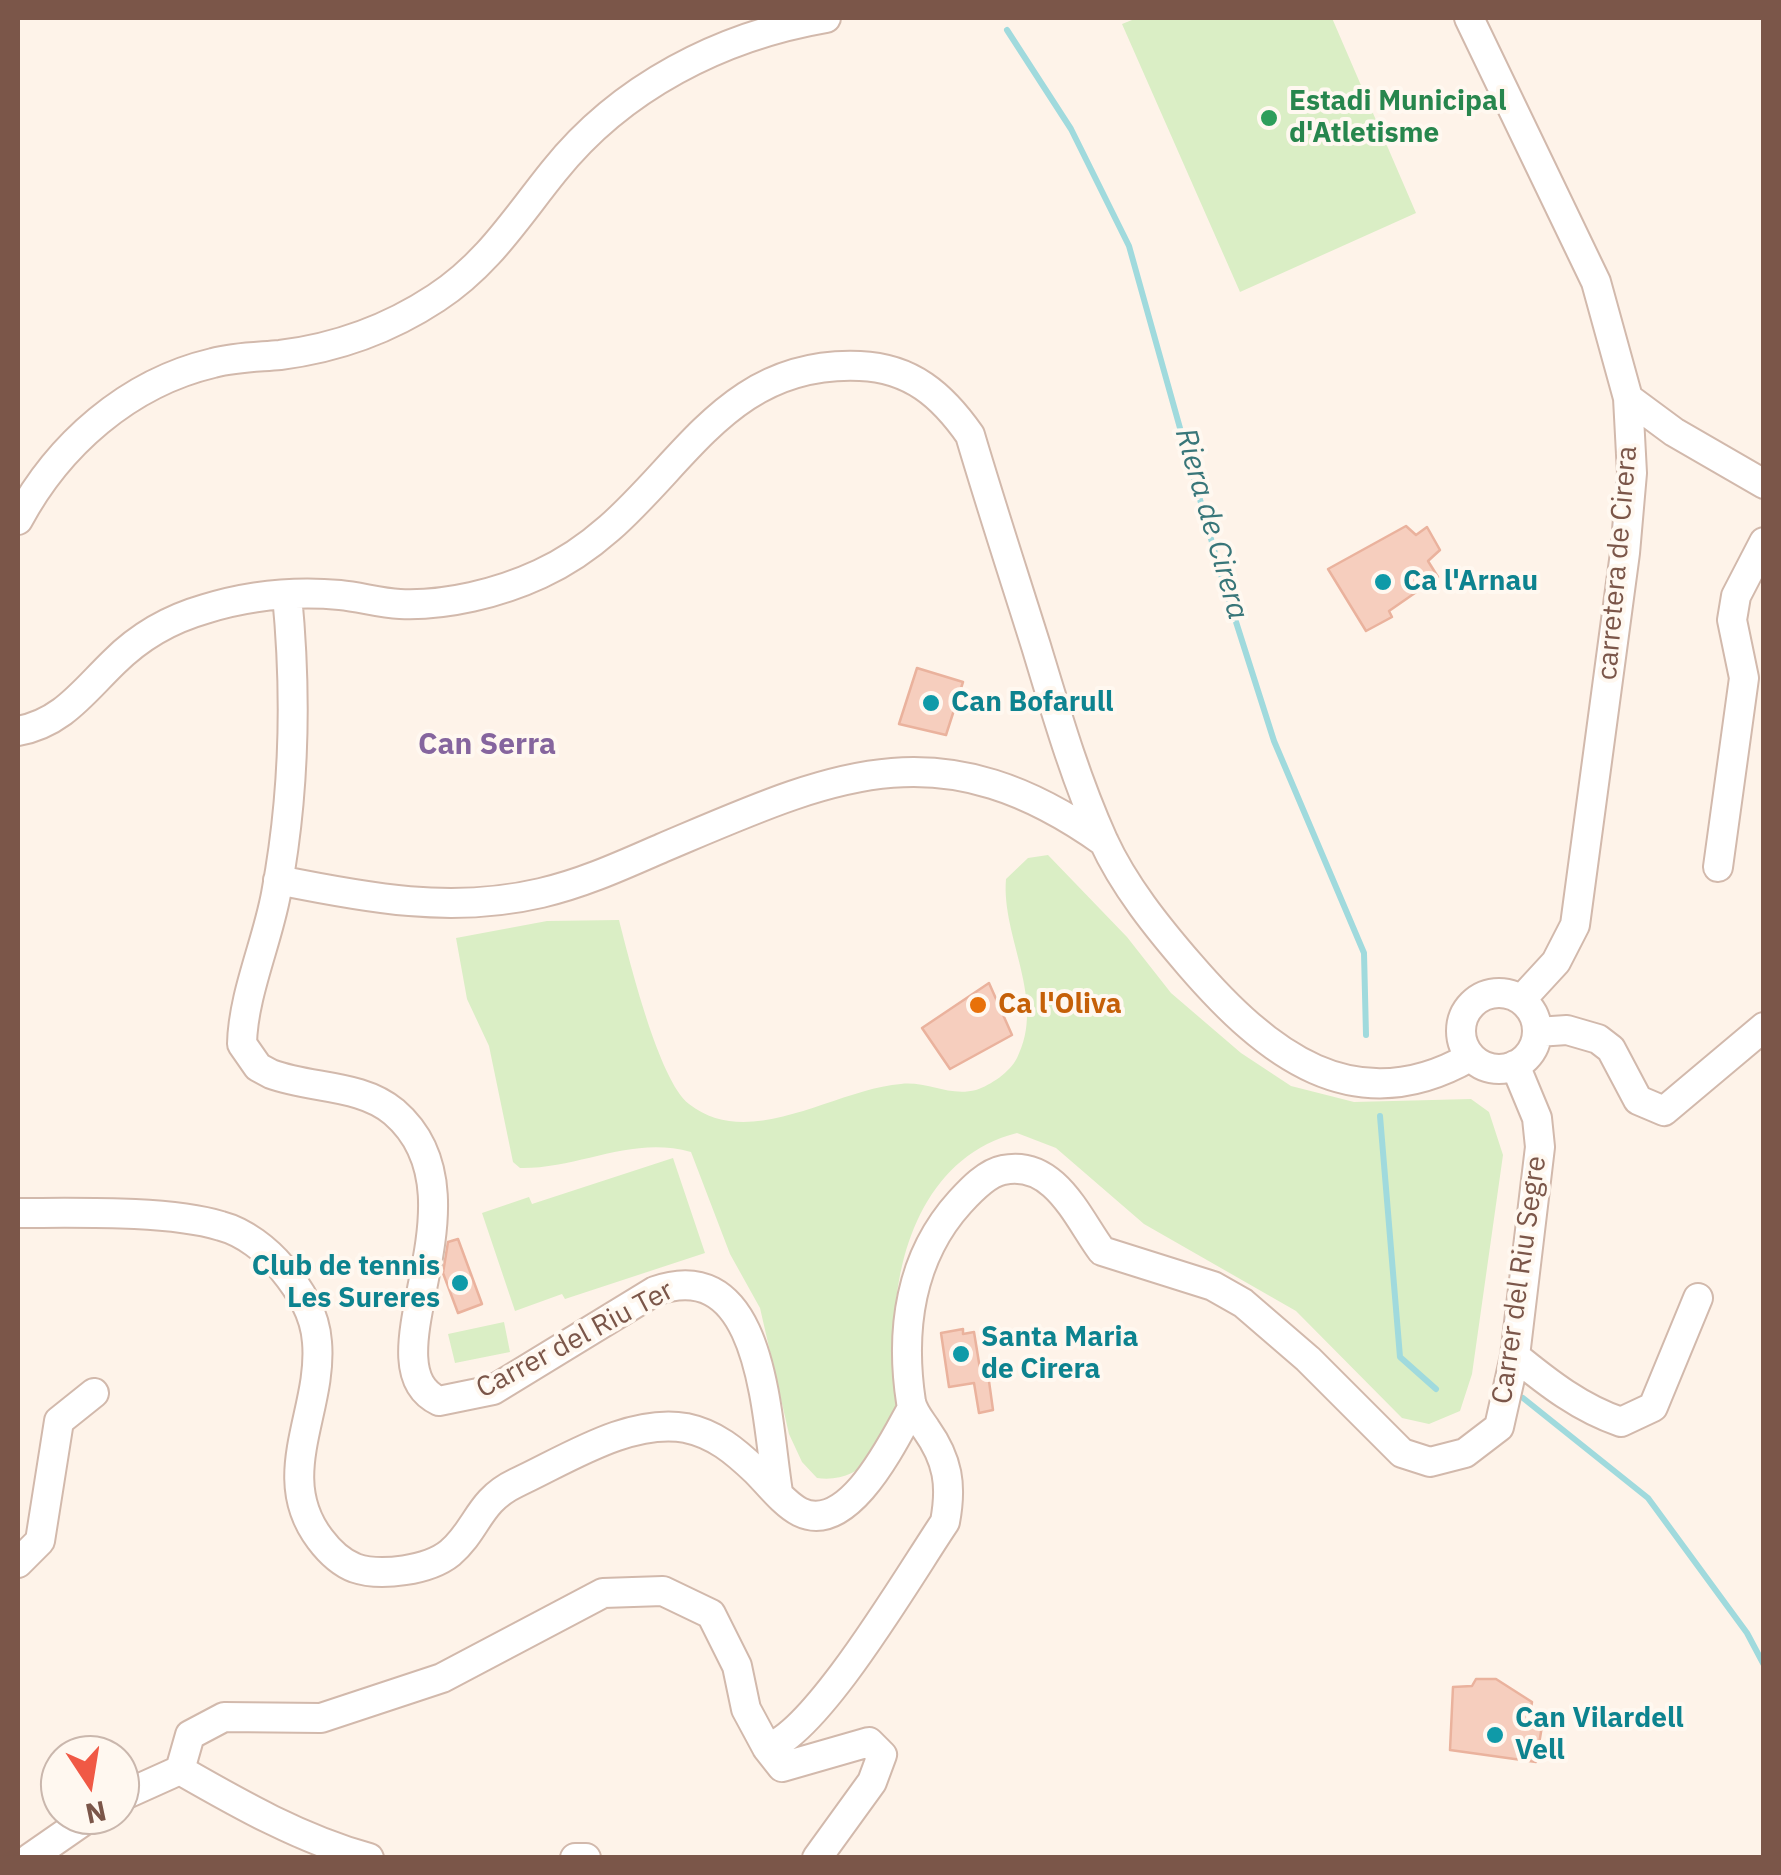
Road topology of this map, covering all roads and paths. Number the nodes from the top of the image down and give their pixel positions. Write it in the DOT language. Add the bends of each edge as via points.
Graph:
graph roads {
  1 [pos="826,18"];
  2 [pos="1470,18"];
  3 [pos="1628,398"];
  4 [pos="1764,484"];
  5 [pos="18,520"];
  6 [pos="1764,542"];
  7 [pos="287,595"];
  8 [pos="18,731"];
  9 [pos="1104,842"];
  10 [pos="1718,867"];
  11 [pos="278,880"];
  12 [pos="1521,1000"];
  13 [pos="1764,1028"];
  14 [pos="1537,1032"];
  15 [pos="1470,1057"];
  16 [pos="1515,1065"];
  17 [pos="18,1195"];
  18 [pos="18,1212"];
  19 [pos="58,1214"];
  20 [pos="1698,1298"];
  21 [pos="1514,1356"];
  22 [pos="94,1392"];
  23 [pos="912,1408"];
  24 [pos="778,1492"];
  25 [pos="18,1562"];
  26 [pos="767,1748"];
  27 [pos="180,1770"];
  28 [pos="140,1788"];
  29 [pos="63,1835"];
  30 [pos="30,1858"];
  31 [pos="369,1858"];
  32 [pos="575,1858"];
  33 [pos="586,1858"];
  34 [pos="817,1858"];
  1 -- 5 [label="street" via="732,42 639,92 574,148 481,262 410,313 339,343 210,363 127,400 56,462"];
  2 -- 3 [label="street, carretera de Cirera" via="1596,282"];
  3 -- 4 [label="street"];
  3 -- 12 [label="street, carretera de Cirera" via="1632,473 1625,552 1575,924 1556,962"];
  6 -- 10 [label="street" via="1736,596 1732,620 1744,678"];
  7 -- 8 [label="street" via="176,619 136,642 70,708"];
  7 -- 9 [label="street" via="418,604 516,584 563,563 615,526 748,390 820,366 895,371 935,392 970,436 1071,759"];
  7 -- 11 [label="street, Carrer del Riu Ter" via="294,758"];
  9 -- 11 [label="street" via="1053,810 994,787 944,774 886,772 820,782 572,885 512,900 408,904"];
  9 -- 15 [label="street" via="1152,920 1208,986 1243,1023 1302,1065 1342,1079 1384,1083 1427,1077"];
  11 -- 24 [label="street, Carrer del Riu Ter" via="242,1044 271,1074 371,1098 393,1112 422,1147 436,1210 410,1356 419,1385 439,1401 493,1390 655,1292 697,1283 728,1300 749,1337"];
  12 -- 14 [label="street"];
  12 -- 15 [label="street" via="1500,994 1472,1004 1461,1030"];
  13 -- 14 [label="street" via="1664,1111 1638,1100 1611,1049 1598,1039 1567,1030"];
  14 -- 16 [label="street" via="1532,1050"];
  15 -- 16 [label="street" via="1492,1068"];
  16 -- 21 [label="street, Carrer del Riu Segre" via="1537,1118 1540,1147"];
  17 -- 19 [label="street"];
  18 -- 19 [label="street"];
  19 -- 24 [label="street" via="206,1222 243,1235 276,1260 308,1306 317,1339 297,1469 304,1513 326,1546 354,1568 400,1570 448,1555 494,1494 640,1430 683,1428 719,1439"];
  20 -- 21 [label="street" via="1653,1407 1621,1422 1556,1389"];
  21 -- 23 [label="street, Carrer del Riu Segre" via="1499,1426 1464,1454 1430,1462 1402,1452 1243,1303 1213,1286 1102,1252 1072,1201 1048,1180 1003,1170 974,1186 927,1246 908,1304"];
  22 -- 25 [label="street" via="60,1421 40,1541"];
  23 -- 24 [label="street" via="852,1501 820,1514 801,1513"];
  23 -- 26 [label="street" via="940,1449 952,1487 945,1522 823,1700 782,1743"];
  26 -- 27 [label="street" via="711,1614 662,1591 623,1592 603,1593 442,1678 321,1718 224,1717 190,1735"];
  26 -- 34 [label="street" via="782,1767 869,1742 882,1755 872,1782"];
  27 -- 28 [label="street"];
  27 -- 31 [label="street" via="282,1825"];
  29 -- 30 [label="street"];
  32 -- 33 [label="street"];
}
